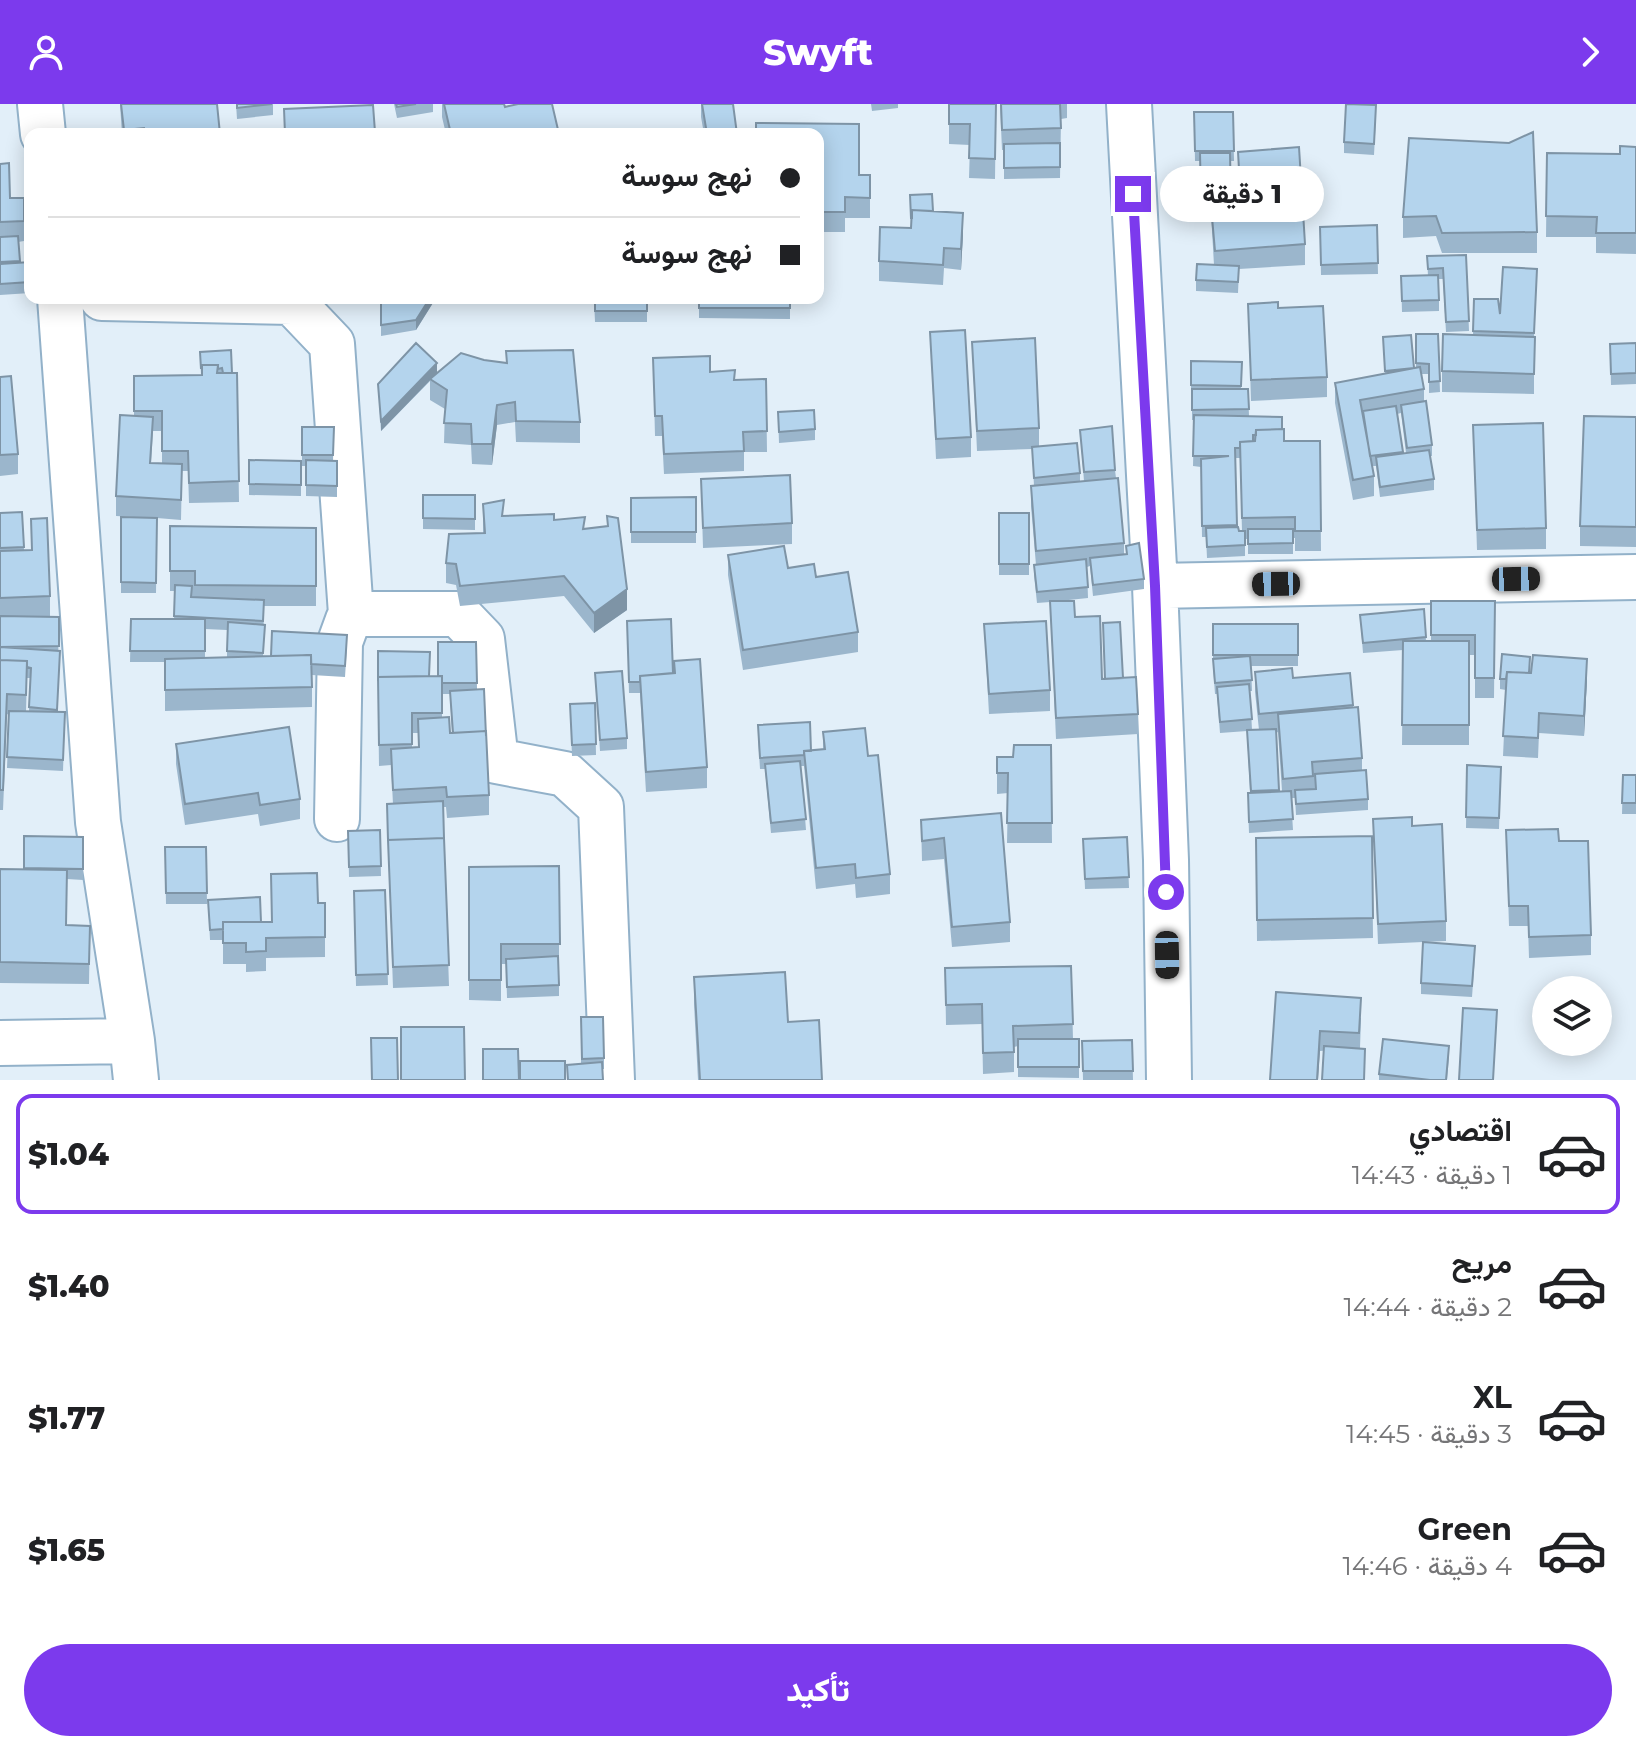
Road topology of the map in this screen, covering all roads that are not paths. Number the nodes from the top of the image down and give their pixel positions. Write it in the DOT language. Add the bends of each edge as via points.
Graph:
graph roads {
  1 [pos="40,104"];
  2 [pos="1129,104"];
  3 [pos="42,128"];
  4 [pos="60,304"];
  5 [pos="294,304"];
  6 [pos="1636,577"];
  7 [pos="1155,586"];
  8 [pos="351,614"];
  9 [pos="337,819"];
  10 [pos="0,1043"];
  11 [pos="134,1060"];
  12 [pos="612,1080"];
  13 [pos="1169,1080"];
  1 -- 3 [label="street"];
  2 -- 7 [label="street"];
  4 -- 11 [label="street" via="98,822"];
  5 -- 8 [label="street" via="332,344"];
  6 -- 7 [label="street"];
  7 -- 13 [label="street"];
  8 -- 9 [label="street" via="340,642"];
  8 -- 12 [label="street" via="458,614 482,639 496,761 565,774 601,807"];
  10 -- 11 [label="street"];
}
